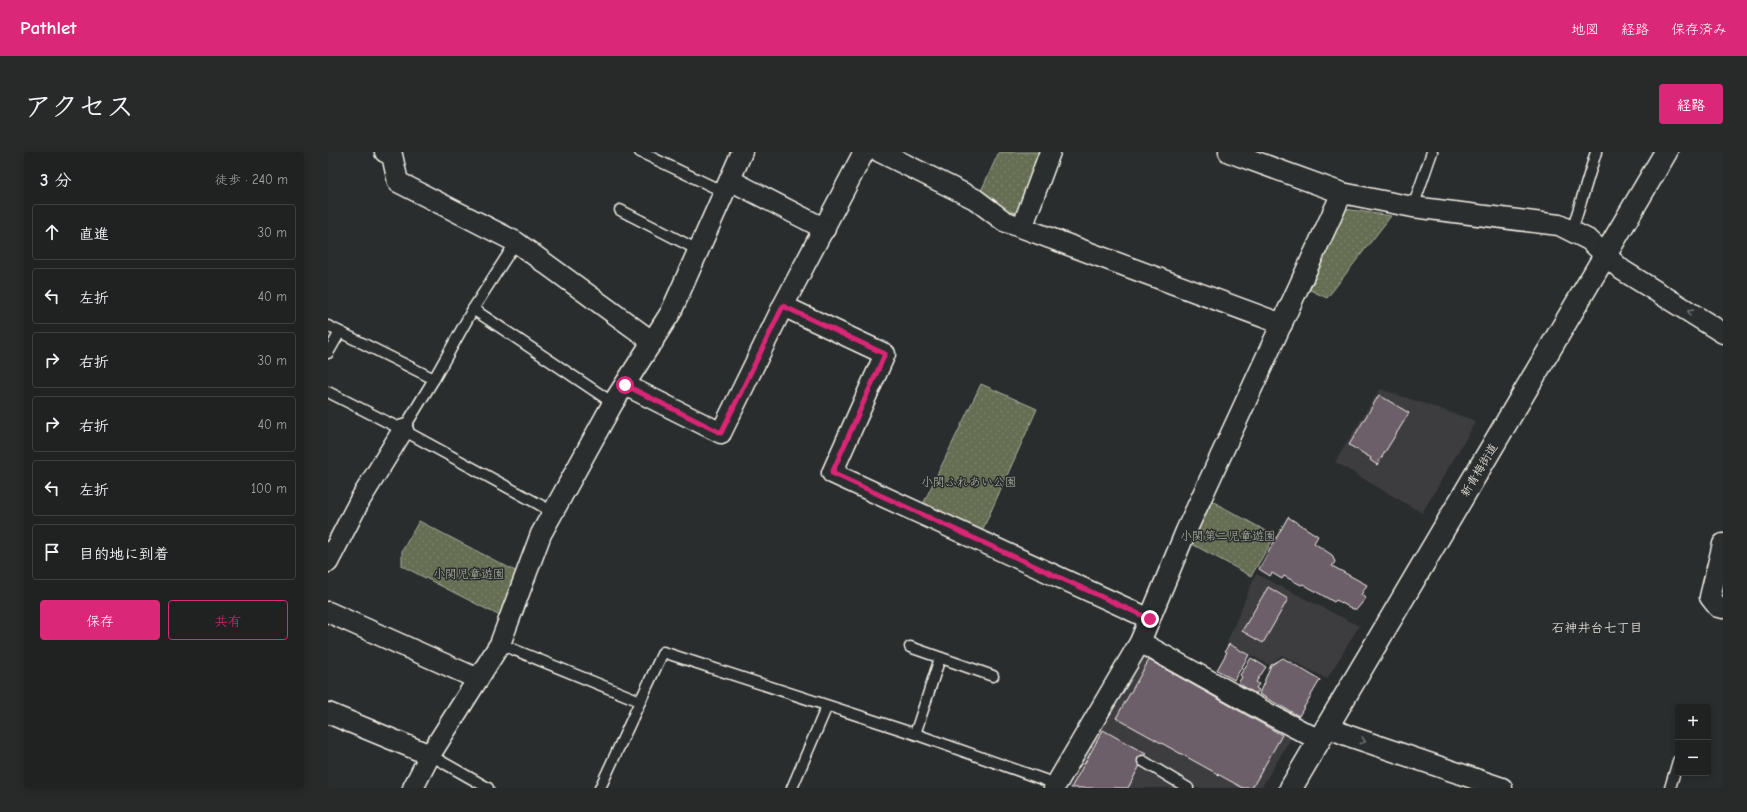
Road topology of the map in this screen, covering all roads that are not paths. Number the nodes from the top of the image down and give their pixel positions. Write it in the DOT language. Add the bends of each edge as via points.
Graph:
graph roads {
  1 [pos="385,152"];
  2 [pos="640,152"];
  3 [pos="742,152"];
  4 [pos="864,152"];
  5 [pos="880,152"];
  6 [pos="1050,152"];
  7 [pos="1229,152"];
  8 [pos="1432,152"];
  9 [pos="1596,152"];
  10 [pos="1666,152"];
  11 [pos="727,186"];
  12 [pos="1342,193"];
  13 [pos="1413,207"];
  14 [pos="620,210"];
  15 [pos="1022,228"];
  16 [pos="825,229"];
  17 [pos="1572,231"];
  18 [pos="516,242"];
  19 [pos="698,250"];
  20 [pos="1606,255"];
  21 [pos="783,306"];
  22 [pos="473,309"];
  23 [pos="1282,324"];
  24 [pos="328,326"];
  25 [pos="340,332"];
  26 [pos="1723,333"];
  27 [pos="653,342"];
  28 [pos="328,353"];
  29 [pos="434,379"];
  30 [pos="625,385"];
  31 [pos="328,392"];
  32 [pos="613,403"];
  33 [pos="403,430"];
  34 [pos="553,512"];
  35 [pos="1723,544"];
  36 [pos="330,550"];
  37 [pos="1723,608"];
  38 [pos="328,612"];
  39 [pos="1150,619"];
  40 [pos="1140,642"];
  41 [pos="500,644"];
  42 [pos="910,647"];
  43 [pos="940,658"];
  44 [pos="993,676"];
  45 [pos="478,679"];
  46 [pos="640,701"];
  47 [pos="827,706"];
  48 [pos="328,713"];
  49 [pos="915,734"];
  50 [pos="1323,734"];
  51 [pos="430,755"];
  52 [pos="1143,761"];
  53 [pos="1675,771"];
  54 [pos="1055,786"];
  55 [pos="413,788"];
  56 [pos="488,788"];
  57 [pos="600,788"];
  58 [pos="792,788"];
  59 [pos="1188,788"];
  60 [pos="1291,788"];
  61 [pos="1502,788"];
  62 [pos="1670,788"];
  1 -- 18 [label="street" via="392,155 398,182"];
  2 -- 11 [label="lane"];
  3 -- 11 [label="street"];
  4 -- 16 [label="street"];
  5 -- 15 [label="street" via="975,199 1004,221"];
  6 -- 15 [label="street"];
  7 -- 12 [label="street"];
  8 -- 13 [label="lane"];
  9 -- 17 [label="lane"];
  10 -- 20 [label="main road, 新青梅街道"];
  11 -- 16 [label="street"];
  11 -- 19 [label="street"];
  12 -- 13 [label="street"];
  12 -- 23 [label="street"];
  13 -- 17 [label="street" via="1559,225"];
  14 -- 19 [label="lane"];
  15 -- 23 [label="street"];
  16 -- 21 [label="street"];
  17 -- 20 [label="street"];
  18 -- 22 [label="lane"];
  18 -- 27 [label="street"];
  19 -- 27 [label="street" via="671,312"];
  26 -- 20 [label="street, one-way" via="1622,270"];
  20 -- 50 [label="main road, 新青梅街道"];
  21 -- 30 [label="street" via="721,433"];
  21 -- 39 [label="street" via="885,354 832,473"];
  22 -- 29 [label="lane"];
  22 -- 32 [label="lane"];
  23 -- 39 [label="street" via="1186,531"];
  24 -- 25 [label="lane"];
  25 -- 28 [label="lane"];
  25 -- 29 [label="lane"];
  27 -- 30 [label="street"];
  29 -- 33 [label="lane"];
  30 -- 32 [label="street"];
  31 -- 33 [label="lane"];
  32 -- 34 [label="street"];
  33 -- 34 [label="lane"];
  33 -- 36 [label="street"];
  34 -- 41 [label="street" via="541,534"];
  35 -- 37 [label="street" via="1710,597 1718,607"];
  38 -- 45 [label="street"];
  39 -- 40 [label="street"];
  40 -- 50 [label="street" via="1268,714"];
  40 -- 54 [label="street"];
  41 -- 45 [label="street"];
  41 -- 46 [label="lane"];
  42 -- 43 [label="lane"];
  43 -- 44 [label="lane"];
  43 -- 49 [label="lane"];
  45 -- 51 [label="street"];
  46 -- 47 [label="lane" via="663,652"];
  46 -- 57 [label="lane"];
  47 -- 49 [label="lane"];
  47 -- 58 [label="lane"];
  48 -- 51 [label="street"];
  49 -- 54 [label="lane"];
  50 -- 60 [label="main road, 新青梅街道"];
  50 -- 61 [label="street, one-way" via="1349,736"];
  51 -- 55 [label="street"];
  51 -- 56 [label="lane"];
  52 -- 59 [label="lane"];
  53 -- 62 [label="lane"];
}
